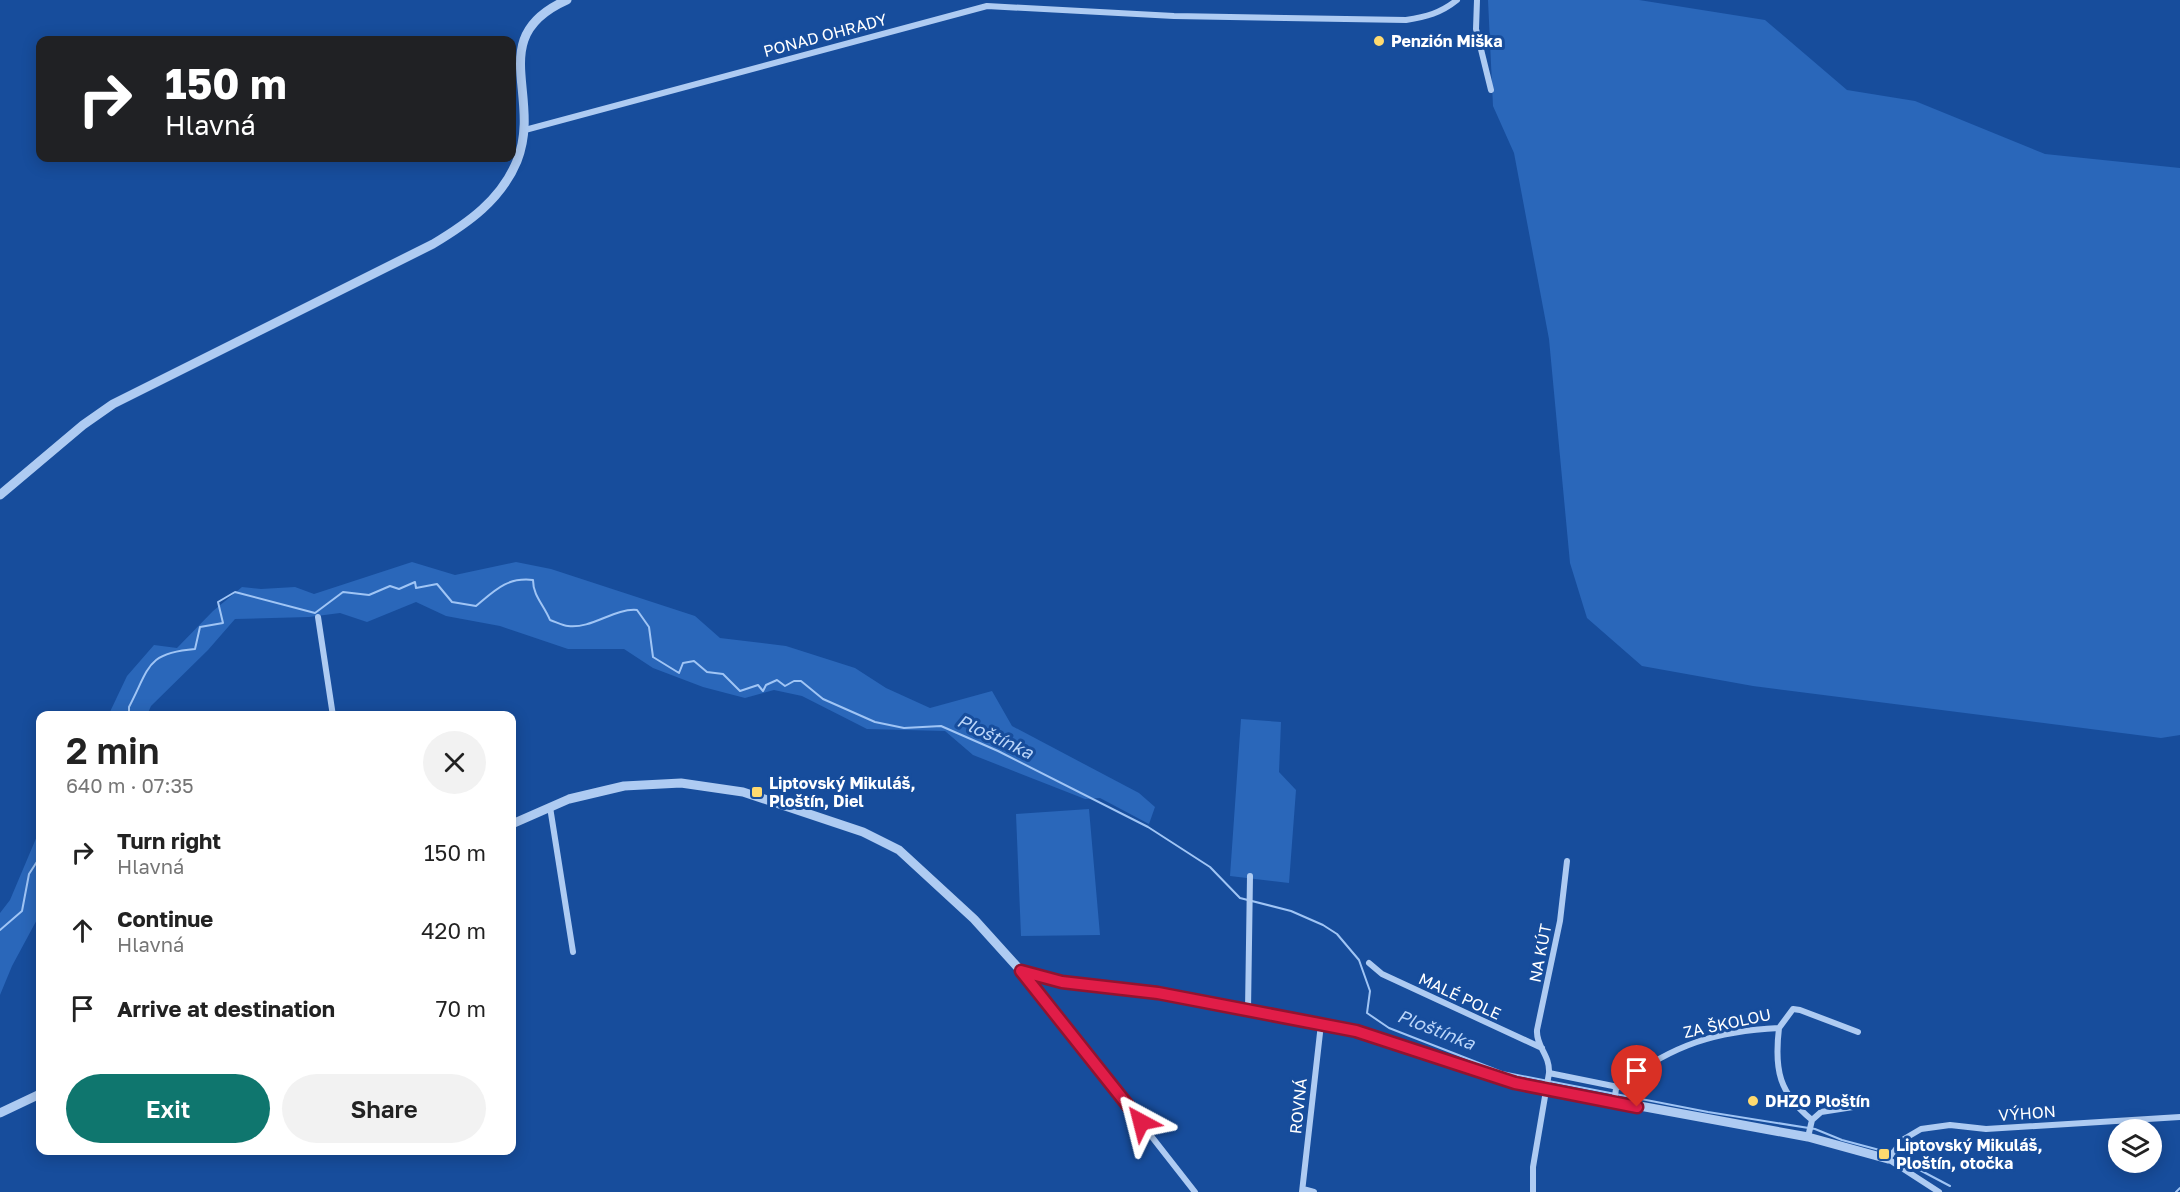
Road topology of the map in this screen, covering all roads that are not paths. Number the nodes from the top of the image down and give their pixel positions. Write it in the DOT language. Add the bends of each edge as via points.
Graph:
graph roads {
  1 [pos="567,0"];
  2 [pos="1457,0"];
  3 [pos="1477,0"];
  4 [pos="1491,90"];
  5 [pos="525,130"];
  6 [pos="516,162"];
  7 [pos="516,162"];
  8 [pos="0,495"];
  9 [pos="318,617"];
  10 [pos="332,711"];
  11 [pos="550,807"];
  12 [pos="516,822"];
  13 [pos="1567,861"];
  14 [pos="1250,876"];
  15 [pos="573,952"];
  16 [pos="1369,963"];
  17 [pos="1021,971"];
  18 [pos="1248,1010"];
  19 [pos="1321,1024"];
  20 [pos="1779,1028"];
  21 [pos="1858,1032"];
  22 [pos="1542,1048"];
  23 [pos="1548,1081"];
  24 [pos="1617,1088"];
  25 [pos="36,1096"];
  26 [pos="1614,1100"];
  27 [pos="1853,1107"];
  28 [pos="0,1113"];
  29 [pos="2180,1117"];
  30 [pos="1809,1128"];
  31 [pos="1884,1157"];
  32 [pos="1302,1191"];
  33 [pos="1195,1192"];
  34 [pos="1314,1192"];
  35 [pos="1533,1192"];
  36 [pos="1939,1192"];
  1 -- 5 [label="street" via="538,16 523,37 520,52"];
  2 -- 5 [label="street, PONAD OHRADY" via="1445,10 1406,20 1174,16 987,6"];
  3 -- 4 [label="street" via="1476,29"];
  5 -- 6 [label="street"];
  7 -- 8 [label="street" via="484,209 462,226 434,244 113,404"];
  9 -- 10 [label="street"];
  11 -- 12 [label="street"];
  11 -- 15 [label="street"];
  11 -- 17 [label="street" via="588,792 665,782 709,785 785,804 863,832 899,850 974,919"];
  13 -- 22 [label="street, NA KÚT" via="1558,932 1538,1030 1537,1040"];
  14 -- 18 [label="street"];
  16 -- 22 [label="street, MALÉ POLE" via="1382,974"];
  17 -- 18 [label="street" via="1062,982 1158,993"];
  17 -- 33 [label="street"];
  18 -- 19 [label="street"];
  19 -- 23 [label="street" via="1356,1031 1515,1083"];
  19 -- 32 [label="street, ROVNÁ"];
  20 -- 21 [label="street, ZA ŠKOLOU" via="1787,1014 1800,1010"];
  20 -- 24 [label="street, ZA ŠKOLOU" via="1730,1033 1678,1048"];
  20 -- 30 [label="street" via="1778,1060 1784,1091"];
  22 -- 23 [label="street, NA KÚT" via="1548,1058"];
  23 -- 24 [label="street"];
  23 -- 26 [label="street" via="1560,1092"];
  23 -- 35 [label="street" via="1533,1167"];
  24 -- 26 [label="street"];
  25 -- 28 [label="street"];
  26 -- 30 [label="street"];
  27 -- 30 [label="street" via="1821,1112"];
  29 -- 31 [label="street, VÝHON" via="1986,1129 1940,1126 1921,1129"];
  30 -- 31 [label="street"];
  31 -- 36 [label="street"];
  32 -- 34 [label="street"];
}
